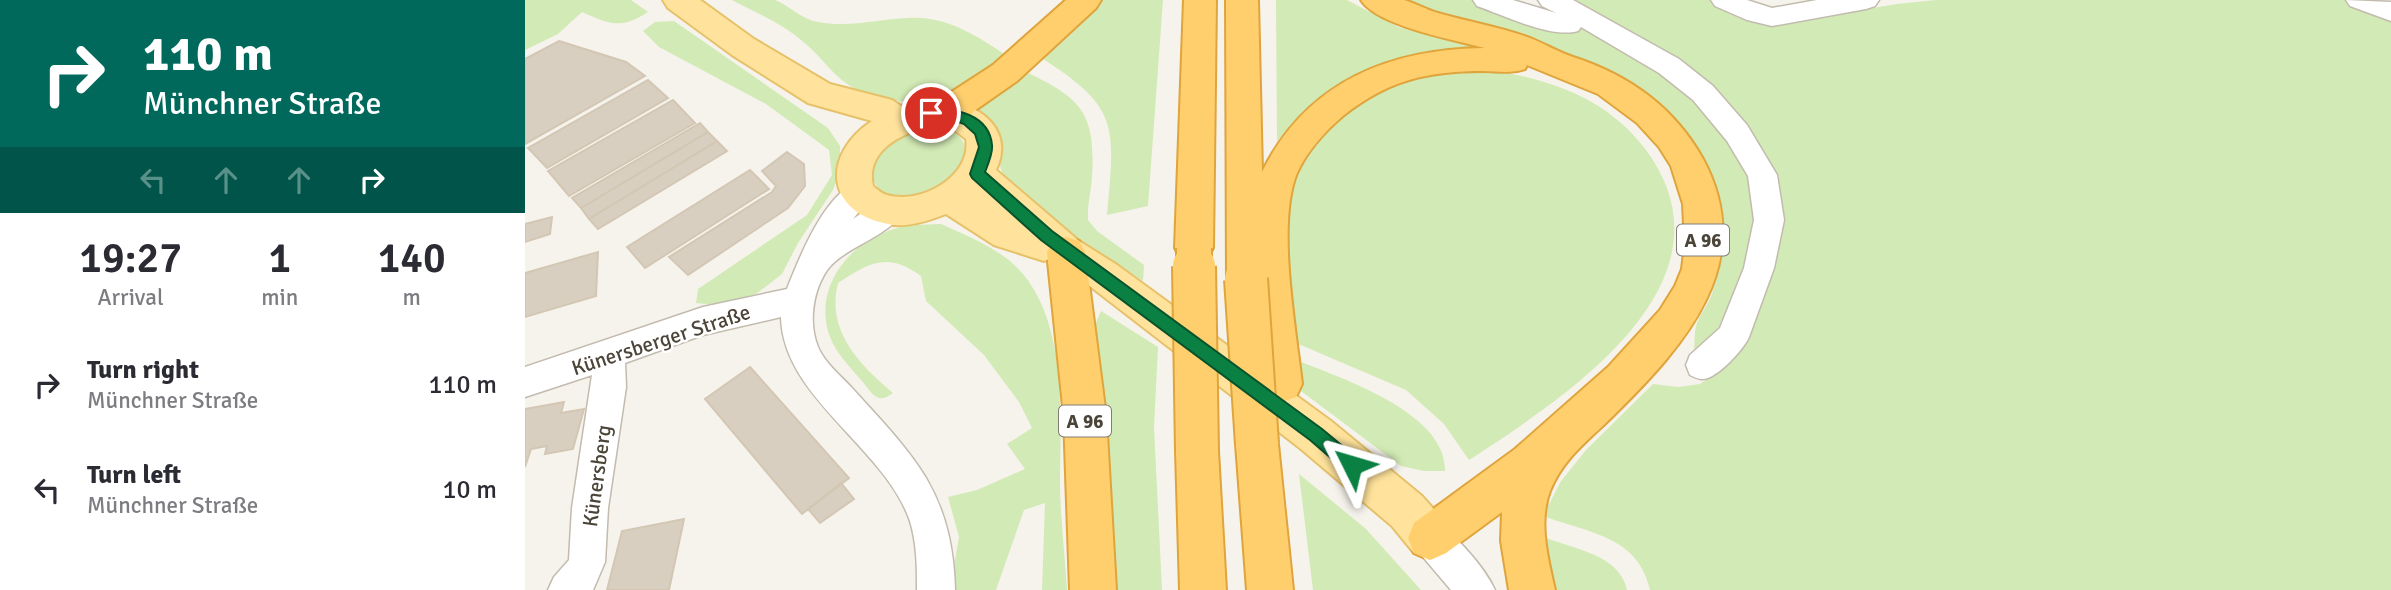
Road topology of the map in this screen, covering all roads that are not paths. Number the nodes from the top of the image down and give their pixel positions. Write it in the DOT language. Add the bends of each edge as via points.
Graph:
graph roads {
  1 [pos="679,0"];
  2 [pos="1085,0"];
  3 [pos="1200,0"];
  4 [pos="1242,0"];
  5 [pos="1377,0"];
  6 [pos="1486,0"];
  7 [pos="1551,0"];
  8 [pos="1724,0"];
  9 [pos="1866,0"];
  10 [pos="2359,0"];
  11 [pos="2391,12"];
  12 [pos="1577,13"];
  13 [pos="1543,60"];
  14 [pos="820,94"];
  15 [pos="952,114"];
  16 [pos="899,121"];
  17 [pos="867,144"];
  18 [pos="977,174"];
  19 [pos="858,194"];
  20 [pos="949,198"];
  21 [pos="890,209"];
  22 [pos="1066,252"];
  23 [pos="813,265"];
  24 [pos="1260,287"];
  25 [pos="798,301"];
  26 [pos="608,355"];
  27 [pos="1702,365"];
  28 [pos="525,383"];
  29 [pos="1552,445"];
  30 [pos="1430,538"];
  31 [pos="568,590"];
  32 [pos="936,590"];
  33 [pos="1093,590"];
  34 [pos="1203,590"];
  35 [pos="1270,590"];
  36 [pos="1475,590"];
  37 [pos="1532,590"];
  1 -- 14 [label="main road" via="743,47"];
  2 -- 15 [label="highway"];
  3 -- 34 [label="highway, bridge" via="1194,248"];
  4 -- 24 [label="highway"];
  5 -- 13 [label="highway, A 96" via="1436,24 1519,46"];
  6 -- 12 [label="street" via="1569,25"];
  7 -- 12 [label="street"];
  8 -- 9 [label="street" via="1772,17"];
  10 -- 11 [label="street"];
  12 -- 27 [label="street" via="1668,66 1703,93 1737,133 1762,175 1769,220 1759,268 1733,337"];
  13 -- 24 [label="highway" via="1422,64 1366,83 1336,102 1314,122 1278,177"];
  13 -- 29 [label="highway, A 96" via="1606,82 1665,129 1689,163 1701,197 1704,235 1699,277 1681,313 1656,346"];
  14 -- 16 [label="main road" via="880,109"];
  14 -- 17 [label="main road" via="851,134"];
  15 -- 16 [label="main road" via="931,113"];
  15 -- 18 [label="main road" via="981,132 986,147"];
  16 -- 17 [label="main road"];
  17 -- 19 [label="main road" via="855,163"];
  18 -- 20 [label="main road"];
  18 -- 22 [label="main road"];
  19 -- 21 [label="main road"];
  19 -- 23 [label="street" via="838,214"];
  20 -- 21 [label="main road" via="914,210"];
  20 -- 22 [label="main road" via="1007,234"];
  21 -- 23 [label="street"];
  22 -- 30 [label="main road" via="1316,435 1406,511"];
  22 -- 33 [label="highway, A 96" via="1085,416"];
  23 -- 25 [label="street"];
  24 -- 35 [label="highway" via="1282,384 1257,444"];
  25 -- 26 [label="street, Künersberger Straße" via="705,321"];
  25 -- 32 [label="street" via="796,326 807,360 897,464 923,508 935,540"];
  26 -- 28 [label="street, Künersberger Straße"];
  26 -- 31 [label="street, Künersberg" via="609,387 590,508 587,562"];
  29 -- 30 [label="highway, A 96"];
  29 -- 37 [label="highway, A 96" via="1528,493 1523,514"];
  30 -- 36 [label="street"];
}
